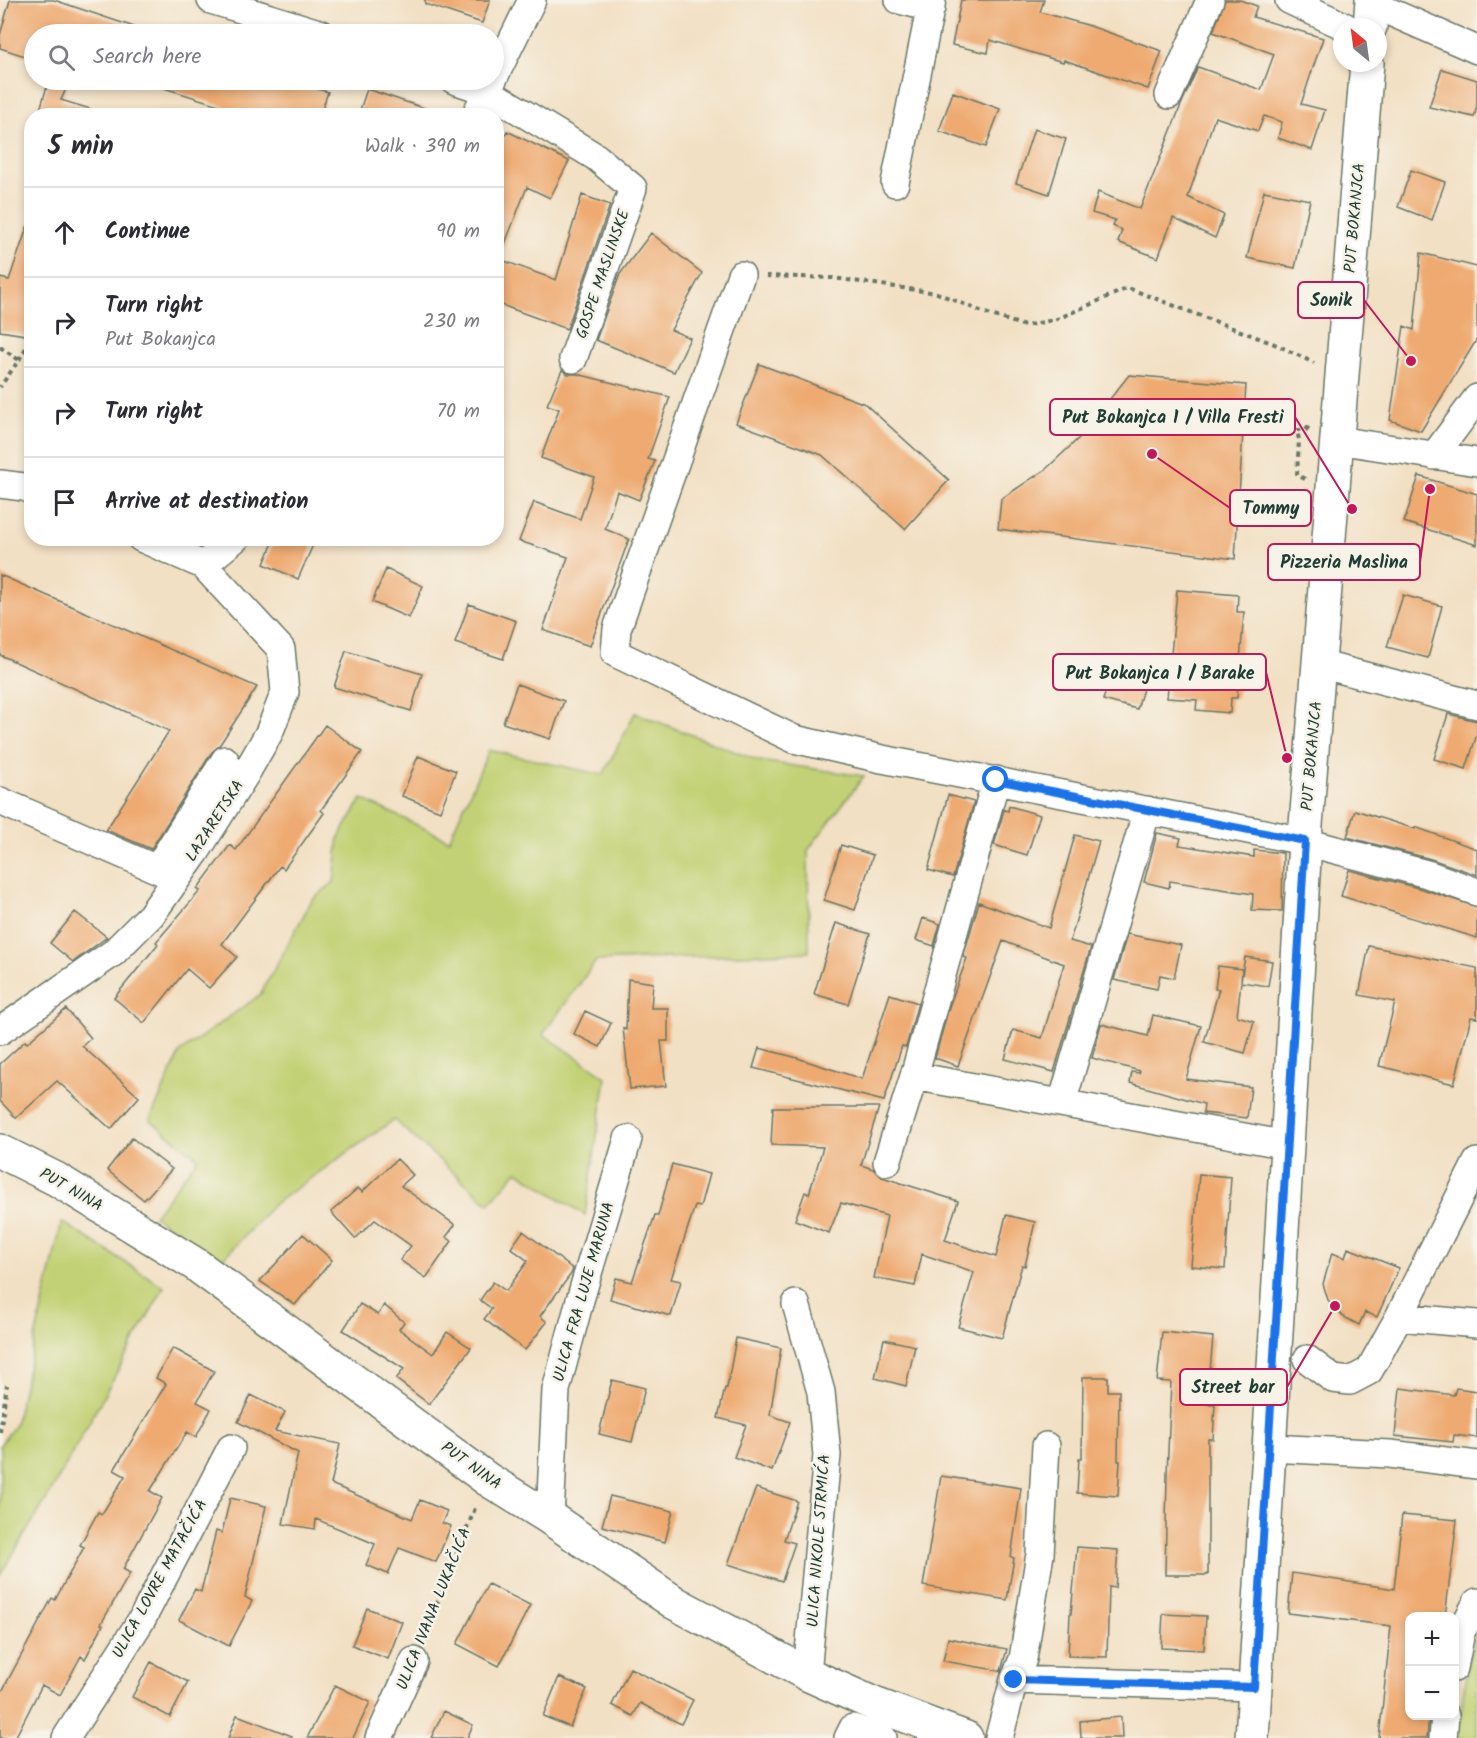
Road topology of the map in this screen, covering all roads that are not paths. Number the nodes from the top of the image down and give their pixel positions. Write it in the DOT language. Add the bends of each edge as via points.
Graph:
graph roads {
  1 [pos="211,0"];
  2 [pos="532,0"];
  3 [pos="899,0"];
  4 [pos="1210,0"];
  5 [pos="1289,0"];
  6 [pos="931,4"];
  7 [pos="1371,10"];
  8 [pos="1333,21"];
  9 [pos="289,24"];
  10 [pos="1477,50"];
  11 [pos="504,59"];
  12 [pos="1366,72"];
  13 [pos="484,90"];
  14 [pos="487,91"];
  15 [pos="1169,95"];
  16 [pos="479,108"];
  17 [pos="895,183"];
  18 [pos="741,275"];
  19 [pos="573,359"];
  20 [pos="1477,398"];
  21 [pos="1337,440"];
  22 [pos="1434,456"];
  23 [pos="1477,462"];
  24 [pos="0,484"];
  25 [pos="24,487"];
  26 [pos="159,546"];
  27 [pos="226,546"];
  28 [pos="202,565"];
  29 [pos="1319,664"];
  30 [pos="1477,705"];
  31 [pos="225,760"];
  32 [pos="996,780"];
  33 [pos="0,801"];
  34 [pos="1148,810"];
  35 [pos="1305,841"];
  36 [pos="167,873"];
  37 [pos="1477,892"];
  38 [pos="0,1031"];
  39 [pos="914,1076"];
  40 [pos="1062,1103"];
  41 [pos="628,1139"];
  42 [pos="1287,1145"];
  43 [pos="0,1151"];
  44 [pos="886,1162"];
  45 [pos="1477,1162"];
  46 [pos="796,1304"];
  47 [pos="1399,1317"];
  48 [pos="1477,1324"];
  49 [pos="1307,1359"];
  50 [pos="1047,1446"];
  51 [pos="231,1448"];
  52 [pos="1269,1448"];
  53 [pos="1477,1466"];
  54 [pos="550,1518"];
  55 [pos="1477,1602"];
  56 [pos="414,1661"];
  57 [pos="1455,1666"];
  58 [pos="807,1674"];
  59 [pos="1014,1680"];
  60 [pos="1254,1687"];
  61 [pos="1445,1720"];
  62 [pos="850,1733"];
  63 [pos="66,1738"];
  64 [pos="379,1738"];
  65 [pos="883,1738"];
  66 [pos="966,1738"];
  67 [pos="999,1738"];
  68 [pos="1252,1738"];
  69 [pos="1443,1738"];
  1 -- 9 [label="street"];
  2 -- 11 [label="street"];
  3 -- 6 [label="street"];
  4 -- 15 [label="street"];
  5 -- 8 [label="street"];
  6 -- 17 [label="street"];
  7 -- 10 [label="street"];
  12 -- 21 [label="main road, PUT BOKANJCA"];
  13 -- 14 [label="street"];
  14 -- 16 [label="street"];
  14 -- 19 [label="street, GOSPE MASLINSKE" via="596,157 633,188"];
  18 -- 32 [label="street" via="617,629 615,653 794,739"];
  20 -- 22 [label="street"];
  21 -- 22 [label="street"];
  21 -- 29 [label="main road, PUT BOKANJCA"];
  22 -- 23 [label="street"];
  24 -- 25 [label="street"];
  26 -- 28 [label="street"];
  27 -- 28 [label="street"];
  28 -- 36 [label="street, LAZARETSKA" via="281,649 285,692 269,733 245,775"];
  29 -- 30 [label="street"];
  29 -- 35 [label="main road, PUT BOKANJCA"];
  31 -- 36 [label="street"];
  32 -- 34 [label="street"];
  32 -- 39 [label="street"];
  33 -- 36 [label="street"];
  34 -- 35 [label="street"];
  34 -- 40 [label="street"];
  35 -- 37 [label="street" via="1427,874"];
  35 -- 42 [label="main road, PUT BOKANJCA"];
  36 -- 38 [label="street, LAZARETSKA" via="151,915 113,953"];
  39 -- 40 [label="street"];
  39 -- 44 [label="street"];
  40 -- 42 [label="street"];
  41 -- 54 [label="street, ULICA FRA LUJE MARUNA" via="556,1390"];
  42 -- 52 [label="main road, PUT BOKANJCA"];
  43 -- 54 [label="main road, PUT NINA" via="56,1179 195,1264 487,1479"];
  45 -- 47 [label="street"];
  46 -- 58 [label="street, ULICA NIKOLE STRMIĆA" via="821,1392 827,1455"];
  47 -- 48 [label="street"];
  47 -- 49 [label="street" via="1369,1371 1350,1381 1333,1380"];
  50 -- 59 [label="street" via="1040,1554 1023,1659"];
  51 -- 63 [label="street, ULICA LOVRE MATAČIĆA" via="142,1619"];
  52 -- 53 [label="street" via="1390,1454"];
  52 -- 60 [label="main road, PUT BOKANJCA"];
  54 -- 58 [label="main road, PUT NINA" via="675,1603"];
  55 -- 57 [label="street" via="1461,1632"];
  56 -- 64 [label="street, ULICA IVANA LUKAČIĆA"];
  58 -- 66 [label="main road, PUT NINA"];
  59 -- 60 [label="street"];
  59 -- 67 [label="street"];
  60 -- 68 [label="main road, PUT BOKANJCA"];
  61 -- 69 [label="street"];
  62 -- 65 [label="street"];
}
